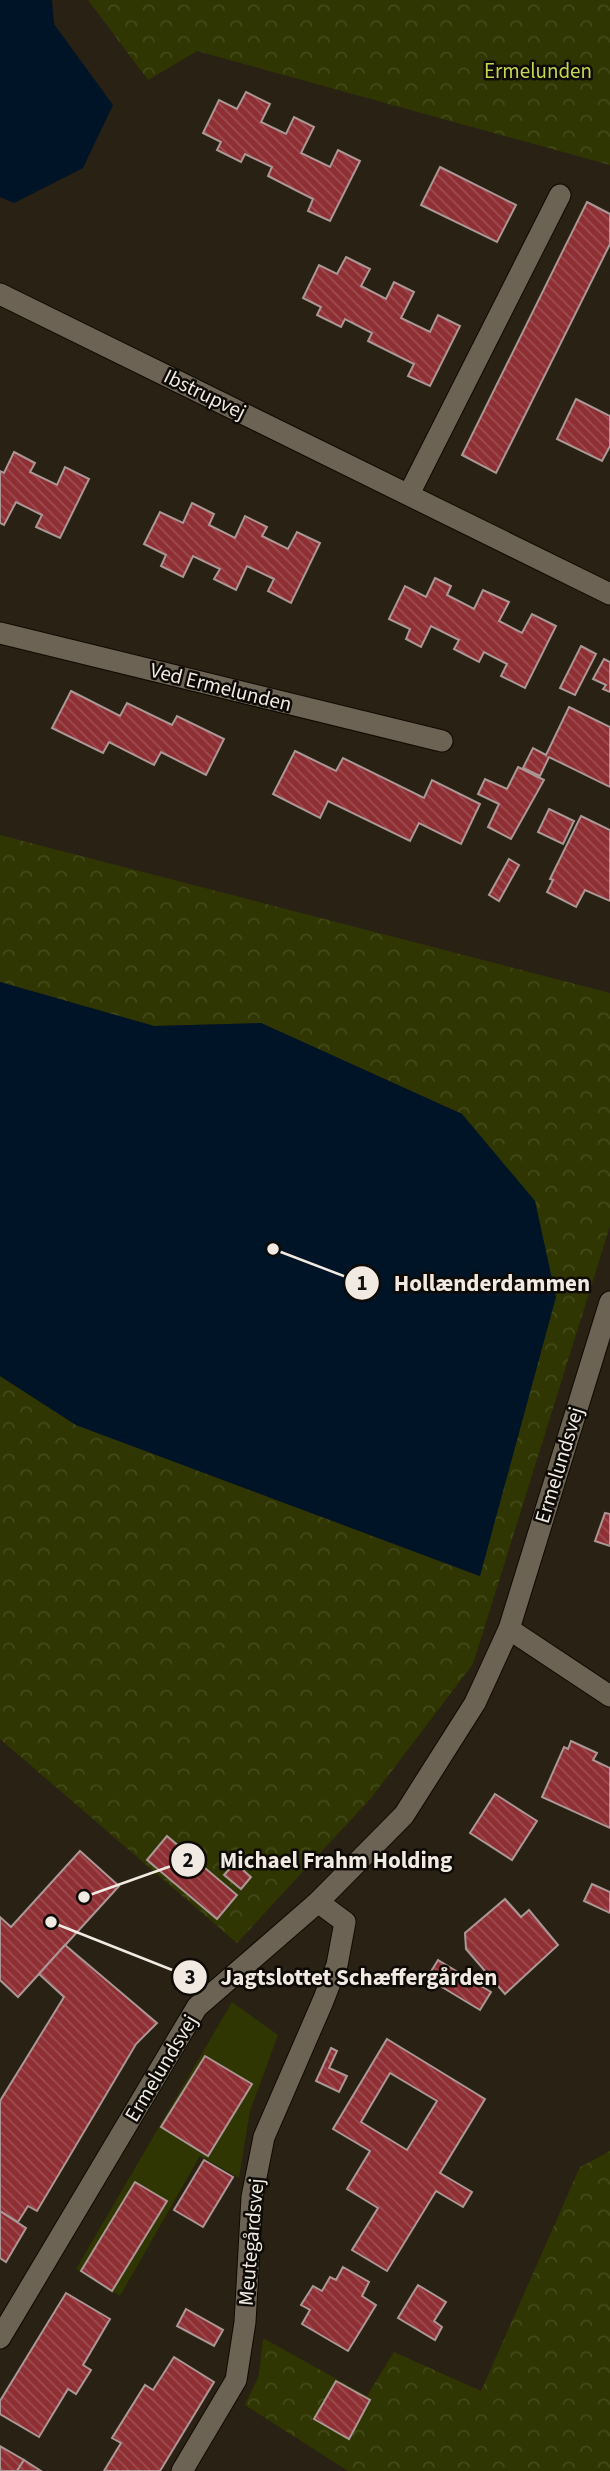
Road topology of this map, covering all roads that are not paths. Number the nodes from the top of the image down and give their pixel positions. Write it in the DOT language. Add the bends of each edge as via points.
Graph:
graph roads {
  1 [pos="560,195"];
  2 [pos="0,294"];
  3 [pos="410,494"];
  4 [pos="610,594"];
  5 [pos="0,633"];
  6 [pos="442,741"];
  7 [pos="610,1302"];
  8 [pos="509,1629"];
  9 [pos="610,1696"];
  10 [pos="318,1902"];
  11 [pos="0,2338"];
  12 [pos="181,2471"];
  1 -- 3 [label="street"];
  2 -- 3 [label="street, Ibstrupvej"];
  3 -- 4 [label="street, Ibstrupvej"];
  5 -- 6 [label="street, Ved Ermelunden"];
  7 -- 8 [label="street, Ermelundsvej"];
  8 -- 9 [label="street"];
  8 -- 10 [label="street, Ermelundsvej" via="475,1703 404,1815"];
  10 -- 11 [label="street, Ermelundsvej" via="197,2007"];
  10 -- 12 [label="street, Meutegårdsvej" via="345,1922 337,1965 264,2137 252,2197 245,2322 236,2380"];
}
